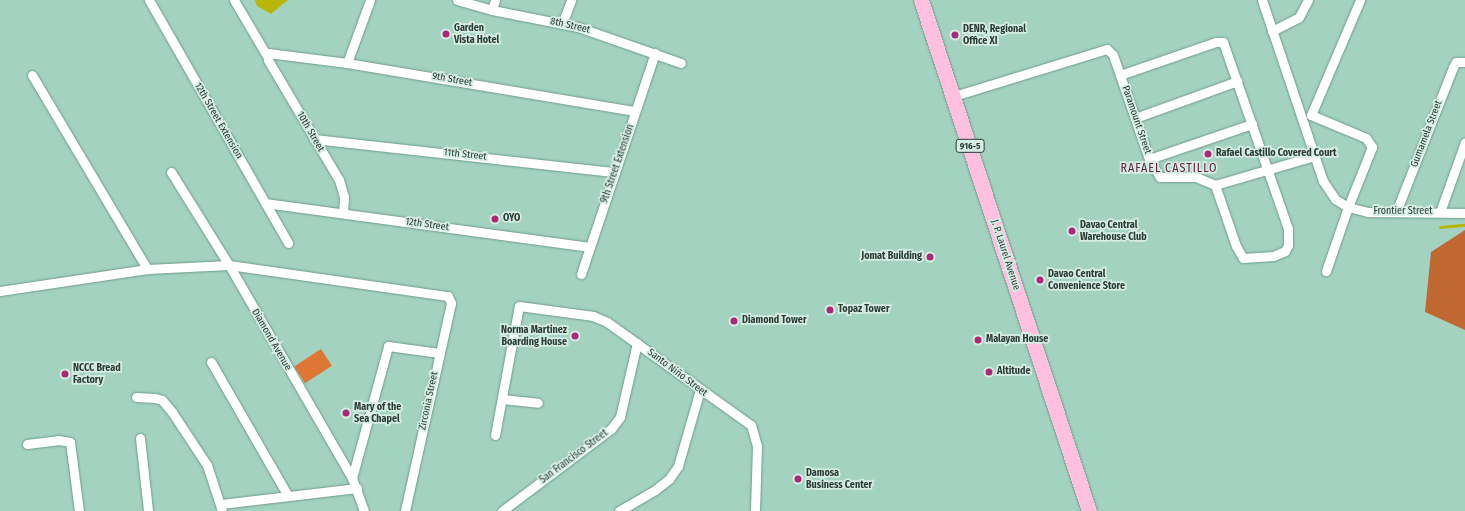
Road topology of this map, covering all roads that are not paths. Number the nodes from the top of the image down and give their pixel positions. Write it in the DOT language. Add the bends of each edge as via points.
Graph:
graph roads {
  1 [pos="149,0"];
  2 [pos="234,0"];
  3 [pos="370,0"];
  4 [pos="456,0"];
  5 [pos="495,0"];
  6 [pos="571,0"];
  7 [pos="921,0"];
  8 [pos="1262,0"];
  9 [pos="1308,0"];
  10 [pos="1360,0"];
  11 [pos="492,10"];
  12 [pos="562,24"];
  13 [pos="1272,31"];
  14 [pos="268,54"];
  15 [pos="655,54"];
  16 [pos="1463,61"];
  17 [pos="347,63"];
  18 [pos="681,63"];
  19 [pos="32,75"];
  20 [pos="1120,75"];
  21 [pos="1237,81"];
  22 [pos="954,96"];
  23 [pos="635,111"];
  24 [pos="1311,115"];
  25 [pos="1135,118"];
  26 [pos="1302,119"];
  27 [pos="1252,124"];
  28 [pos="314,138"];
  29 [pos="1465,142"];
  30 [pos="1314,156"];
  31 [pos="1149,159"];
  32 [pos="1267,170"];
  33 [pos="171,172"];
  34 [pos="615,172"];
  35 [pos="1215,185"];
  36 [pos="265,203"];
  37 [pos="1348,207"];
  38 [pos="1396,212"];
  39 [pos="1440,212"];
  40 [pos="343,213"];
  41 [pos="1465,213"];
  42 [pos="288,243"];
  43 [pos="590,247"];
  44 [pos="229,265"];
  45 [pos="147,269"];
  46 [pos="1326,271"];
  47 [pos="580,274"];
  48 [pos="0,291"];
  49 [pos="637,343"];
  50 [pos="440,353"];
  51 [pos="211,362"];
  52 [pos="700,390"];
  53 [pos="136,396"];
  54 [pos="502,398"];
  55 [pos="538,403"];
  56 [pos="495,435"];
  57 [pos="140,438"];
  58 [pos="27,444"];
  59 [pos="352,478"];
  60 [pos="357,488"];
  61 [pos="287,494"];
  62 [pos="222,507"];
  63 [pos="79,511"];
  64 [pos="148,511"];
  65 [pos="364,511"];
  66 [pos="405,511"];
  67 [pos="502,511"];
  68 [pos="619,511"];
  69 [pos="755,511"];
  70 [pos="1089,511"];
  1 -- 36 [label="street, 12th Street Extension"];
  2 -- 14 [label="street, 10th Street"];
  3 -- 17 [label="street"];
  4 -- 11 [label="street, 8th Street"];
  5 -- 11 [label="street"];
  6 -- 12 [label="street"];
  7 -- 22 [label="main road, J. P. Laurel Avenue / 916-5"];
  8 -- 13 [label="street, Frontier Street"];
  9 -- 13 [label="street" via="1298,18"];
  10 -- 24 [label="street"];
  11 -- 12 [label="street, 8th Street"];
  12 -- 15 [label="street, 8th Street" via="595,32"];
  13 -- 26 [label="street, Frontier Street"];
  14 -- 17 [label="street, 9th Street"];
  14 -- 28 [label="street, 10th Street"];
  15 -- 18 [label="street, 8th Street"];
  15 -- 23 [label="street, 9th Street Extension"];
  16 -- 38 [label="street, Gumamela Street" via="1453,67"];
  17 -- 23 [label="street, 9th Street"];
  19 -- 45 [label="street"];
  20 -- 21 [label="street" via="1216,42 1225,45"];
  20 -- 22 [label="street, Paramount Street" via="1113,55 1107,49"];
  20 -- 25 [label="street, Paramount Street"];
  21 -- 25 [label="street"];
  21 -- 27 [label="street"];
  22 -- 70 [label="main road, J. P. Laurel Avenue / 916-5"];
  23 -- 34 [label="street, 9th Street Extension"];
  24 -- 26 [label="street"];
  24 -- 37 [label="street" via="1366,138 1372,143"];
  25 -- 31 [label="street, Paramount Street"];
  26 -- 30 [label="street, Frontier Street"];
  27 -- 31 [label="street"];
  27 -- 32 [label="street"];
  28 -- 34 [label="street, 11th Street"];
  28 -- 40 [label="street, 10th Street" via="342,187"];
  29 -- 39 [label="street"];
  30 -- 32 [label="street"];
  30 -- 37 [label="street, Frontier Street" via="1328,191"];
  31 -- 35 [label="street, Paramount Street" via="1160,176 1196,177"];
  32 -- 35 [label="street"];
  32 -- 35 [label="street" via="1288,229 1288,245 1280,254 1244,258 1236,246"];
  33 -- 44 [label="street, Diamond Avenue"];
  34 -- 43 [label="street, 9th Street Extension"];
  36 -- 40 [label="street, 12th Street"];
  36 -- 42 [label="street, 12th Street Extension"];
  37 -- 38 [label="street, Frontier Street" via="1368,212"];
  37 -- 46 [label="street"];
  38 -- 39 [label="street, Frontier Street"];
  39 -- 41 [label="street, Frontier Street"];
  40 -- 43 [label="street, 12th Street"];
  43 -- 47 [label="street, 9th Street Extension"];
  44 -- 45 [label="street"];
  44 -- 50 [label="street, Zirconia Street" via="444,295 451,303"];
  44 -- 59 [label="street, Diamond Avenue"];
  45 -- 48 [label="street"];
  49 -- 52 [label="street, Santo Niño Street"];
  49 -- 54 [label="street, Santo Niño Street" via="608,322 593,316 519,306"];
  49 -- 67 [label="street, San Francisco Street" via="620,417 611,429"];
  50 -- 59 [label="street" via="388,346"];
  50 -- 66 [label="street, Zirconia Street"];
  51 -- 61 [label="street"];
  52 -- 68 [label="street" via="678,466 655,490"];
  52 -- 69 [label="street, Santo Niño Street" via="751,425 754,431 757,446"];
  53 -- 62 [label="street" via="155,398 172,412 208,465"];
  54 -- 55 [label="street"];
  54 -- 56 [label="street"];
  57 -- 64 [label="street"];
  58 -- 63 [label="street" via="58,440 70,442"];
  59 -- 60 [label="street, Diamond Avenue"];
  60 -- 61 [label="street"];
  60 -- 65 [label="street, Diamond Avenue"];
  61 -- 62 [label="street"];
}
